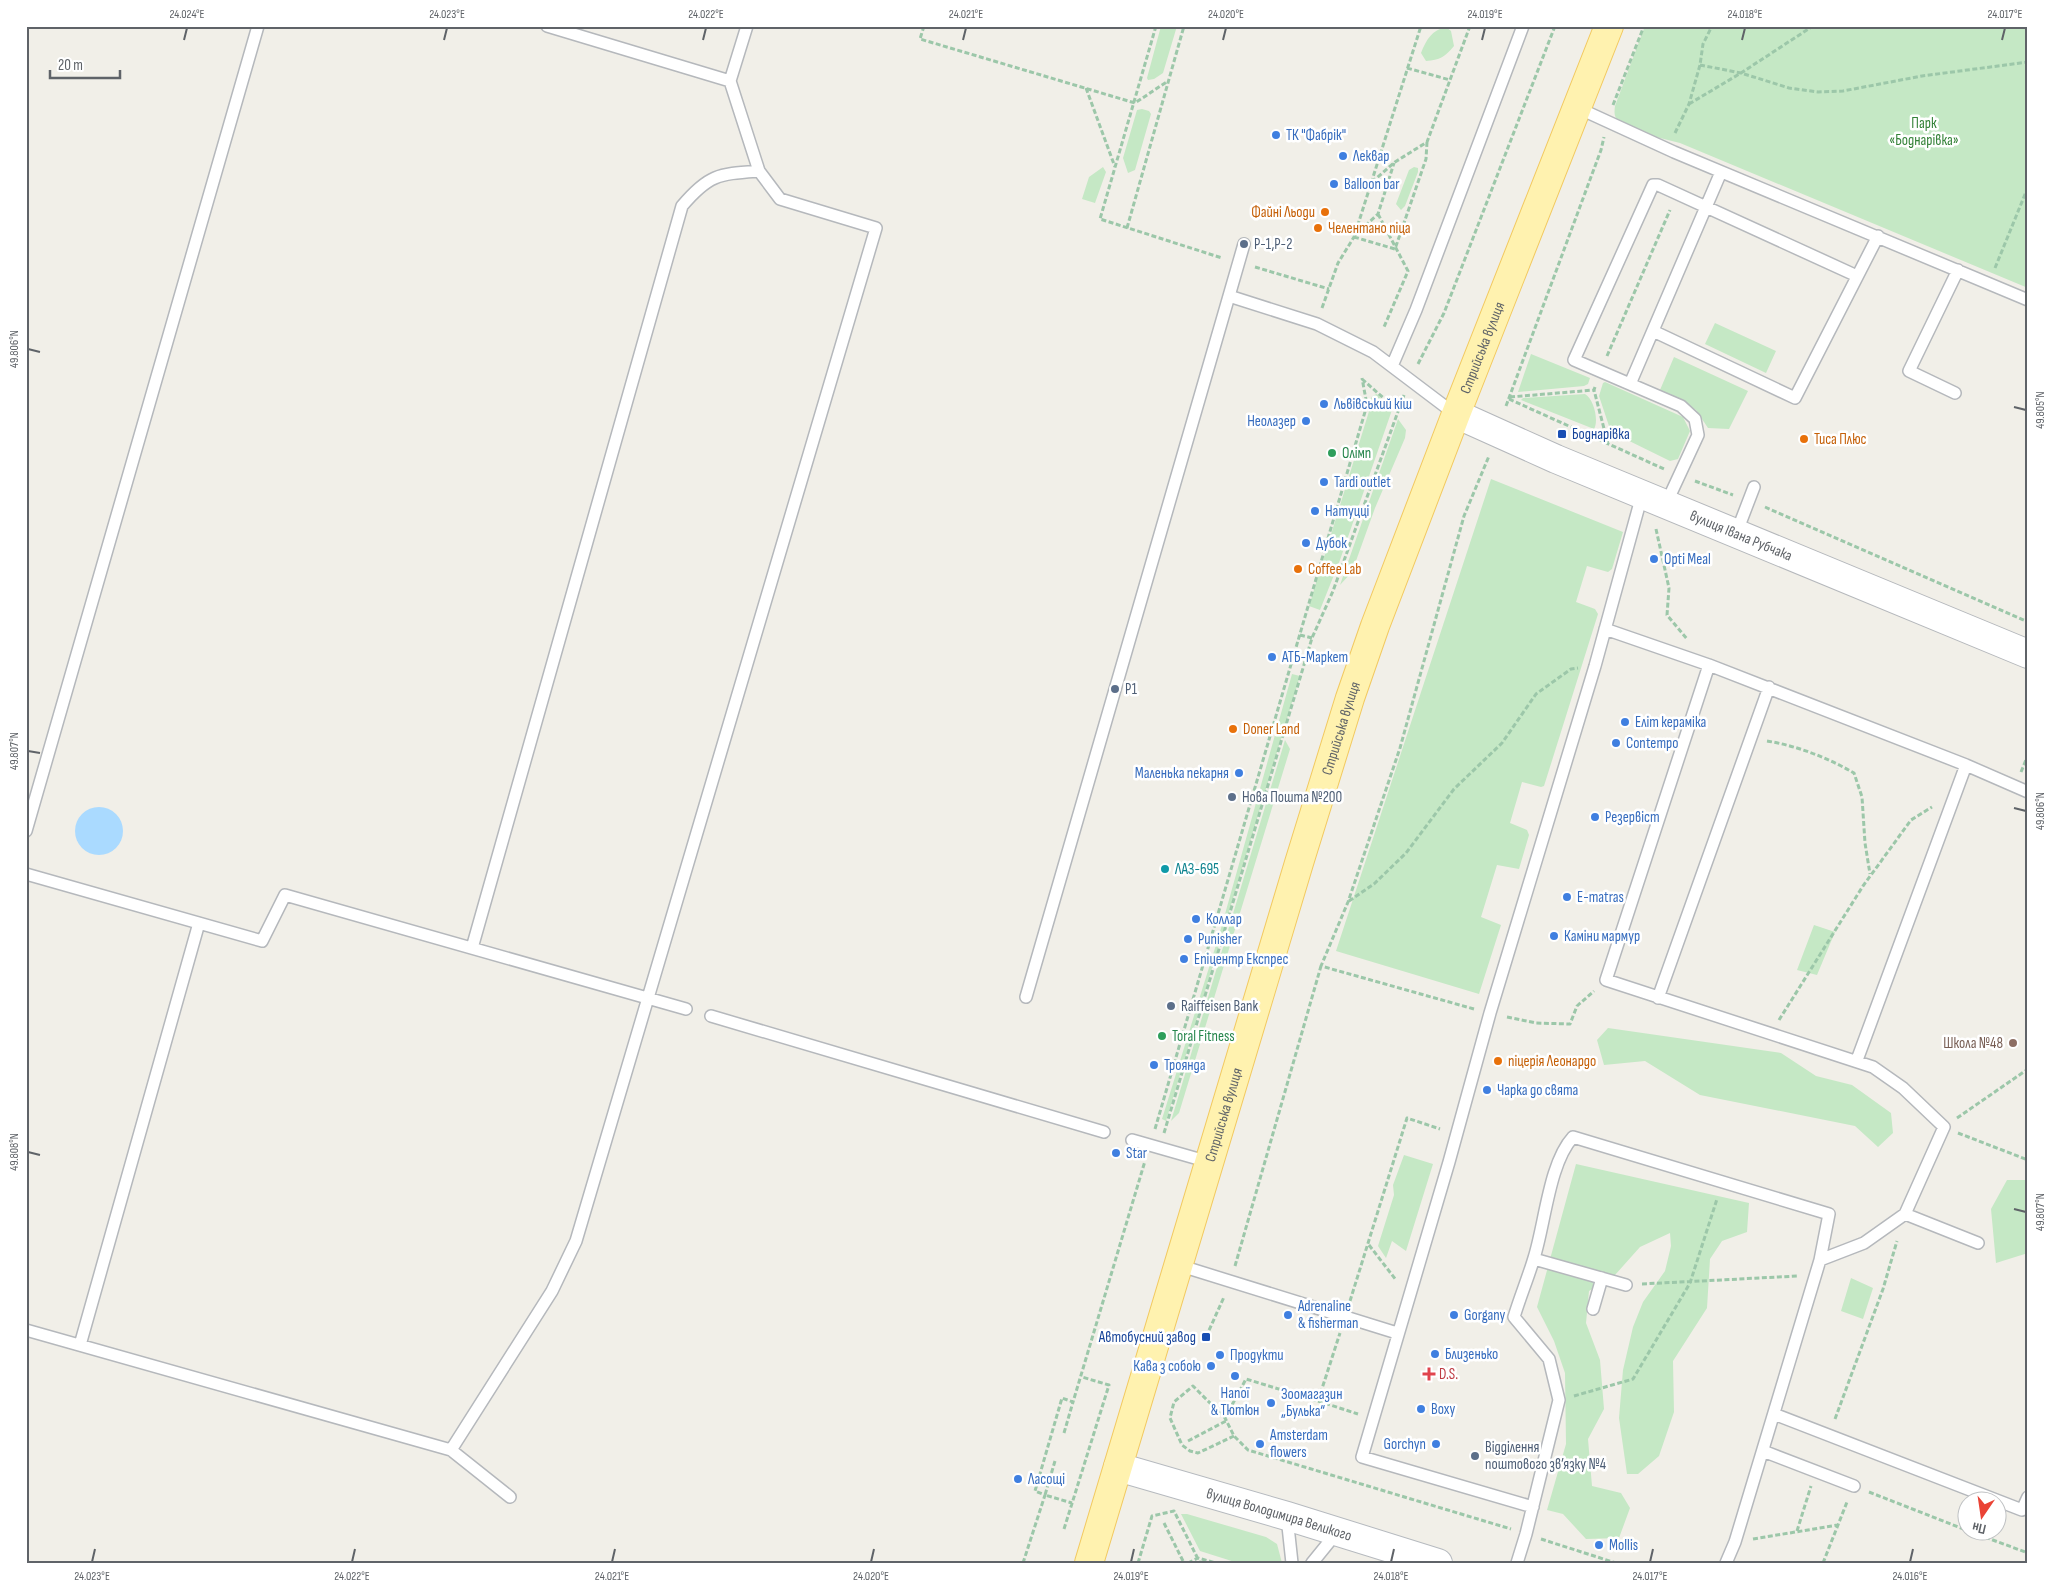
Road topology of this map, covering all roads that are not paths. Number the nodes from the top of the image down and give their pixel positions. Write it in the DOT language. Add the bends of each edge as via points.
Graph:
graph roads {
  1 [pos="258,26"];
  2 [pos="547,26"];
  3 [pos="748,26"];
  4 [pos="1523,26"];
  5 [pos="1609,26"];
  6 [pos="730,81"];
  7 [pos="1578,108"];
  8 [pos="759,171"];
  9 [pos="1721,172"];
  10 [pos="1706,208"];
  11 [pos="1878,236"];
  12 [pos="1244,244"];
  13 [pos="1958,270"];
  14 [pos="1858,276"];
  15 [pos="1228,296"];
  16 [pos="2028,300"];
  17 [pos="1653,331"];
  18 [pos="1392,366"];
  19 [pos="1630,384"];
  20 [pos="1955,393"];
  21 [pos="1456,414"];
  22 [pos="1754,487"];
  23 [pos="1654,507"];
  24 [pos="1736,534"];
  25 [pos="1605,629"];
  26 [pos="2028,654"];
  27 [pos="1710,665"];
  28 [pos="1768,687"];
  29 [pos="1966,766"];
  30 [pos="2028,792"];
  31 [pos="26,831"];
  32 [pos="26,874"];
  33 [pos="199,923"];
  34 [pos="472,948"];
  35 [pos="647,998"];
  36 [pos="1026,998"];
  37 [pos="1658,998"];
  38 [pos="686,1009"];
  39 [pos="711,1016"];
  40 [pos="1856,1060"];
  41 [pos="1104,1132"];
  42 [pos="1132,1140"];
  43 [pos="1209,1162"];
  44 [pos="1905,1214"];
  45 [pos="1978,1243"];
  46 [pos="1534,1259"];
  47 [pos="1820,1260"];
  48 [pos="1178,1265"];
  49 [pos="1602,1278"];
  50 [pos="1626,1285"];
  51 [pos="1593,1309"];
  52 [pos="26,1330"];
  53 [pos="1397,1333"];
  54 [pos="80,1345"];
  55 [pos="1774,1414"];
  56 [pos="451,1450"];
  57 [pos="1763,1450"];
  58 [pos="1118,1467"];
  59 [pos="1854,1486"];
  60 [pos="510,1497"];
  61 [pos="2028,1497"];
  62 [pos="1533,1507"];
  63 [pos="1287,1516"];
  64 [pos="1338,1531"];
  65 [pos="1089,1563"];
  66 [pos="1292,1563"];
  67 [pos="1312,1563"];
  68 [pos="1438,1563"];
  69 [pos="1517,1563"];
  70 [pos="1726,1563"];
  1 -- 31 [label="lane"];
  2 -- 6 [label="lane"];
  3 -- 6 [label="lane"];
  4 -- 18 [label="lane"];
  5 -- 7 [label="main road, Стрийська вулиця"];
  6 -- 8 [label="lane"];
  7 -- 9 [label="lane"];
  7 -- 21 [label="main road, Стрийська вулиця"];
  8 -- 34 [label="lane" via="721,174 697,188 682,206"];
  8 -- 35 [label="lane" via="780,199 876,228"];
  9 -- 10 [label="lane"];
  9 -- 11 [label="lane"];
  10 -- 14 [label="lane"];
  10 -- 17 [label="lane"];
  10 -- 19 [label="lane" via="1652,185 1574,360"];
  11 -- 13 [label="lane"];
  11 -- 14 [label="lane"];
  12 -- 15 [label="lane"];
  13 -- 16 [label="lane"];
  13 -- 20 [label="lane" via="1910,371"];
  14 -- 17 [label="lane" via="1795,398"];
  15 -- 18 [label="lane" via="1316,324 1373,352"];
  15 -- 36 [label="lane"];
  17 -- 19 [label="lane"];
  18 -- 21 [label="lane"];
  19 -- 23 [label="lane" via="1682,406 1695,419 1698,435"];
  21 -- 23 [label="street, вулиця Івана Рубчака"];
  21 -- 43 [label="main road, Стрийська вулиця" via="1350,698"];
  22 -- 24 [label="lane"];
  23 -- 24 [label="street, вулиця Івана Рубчака"];
  23 -- 25 [label="lane"];
  24 -- 26 [label="street, вулиця Івана Рубчака"];
  25 -- 27 [label="lane"];
  25 -- 53 [label="lane"];
  27 -- 28 [label="lane"];
  27 -- 37 [label="lane" via="1606,980"];
  28 -- 29 [label="lane"];
  28 -- 37 [label="lane"];
  29 -- 30 [label="lane"];
  29 -- 40 [label="lane"];
  32 -- 33 [label="lane"];
  33 -- 34 [label="lane" via="262,941 285,895"];
  33 -- 54 [label="lane"];
  34 -- 35 [label="lane"];
  35 -- 38 [label="lane"];
  35 -- 56 [label="lane" via="576,1241 552,1291"];
  37 -- 40 [label="lane"];
  39 -- 41 [label="lane"];
  40 -- 44 [label="lane" via="1873,1067 1902,1088 1944,1127"];
  42 -- 43 [label="lane"];
  43 -- 48 [label="main road, Стрийська вулиця"];
  44 -- 45 [label="lane"];
  44 -- 47 [label="lane" via="1864,1243"];
  46 -- 47 [label="lane" via="1557,1166 1565,1145 1573,1137 1829,1214"];
  46 -- 49 [label="lane"];
  46 -- 62 [label="lane" via="1514,1317 1549,1359 1559,1400"];
  47 -- 55 [label="lane"];
  48 -- 53 [label="lane"];
  48 -- 58 [label="main road, Стрийська вулиця"];
  49 -- 50 [label="lane"];
  49 -- 51 [label="lane"];
  52 -- 54 [label="lane"];
  53 -- 62 [label="lane" via="1362,1457"];
  54 -- 56 [label="lane"];
  55 -- 57 [label="lane"];
  55 -- 61 [label="lane" via="2022,1510"];
  56 -- 60 [label="lane"];
  57 -- 59 [label="lane"];
  57 -- 70 [label="lane"];
  58 -- 63 [label="street, вулиця Володимира Великого"];
  58 -- 65 [label="main road, Стрийська вулиця"];
  62 -- 69 [label="lane"];
  63 -- 64 [label="street, вулиця Володимира Великого"];
  63 -- 66 [label="lane"];
  64 -- 67 [label="lane"];
  64 -- 68 [label="street, вулиця Володимира Великого"];
}
